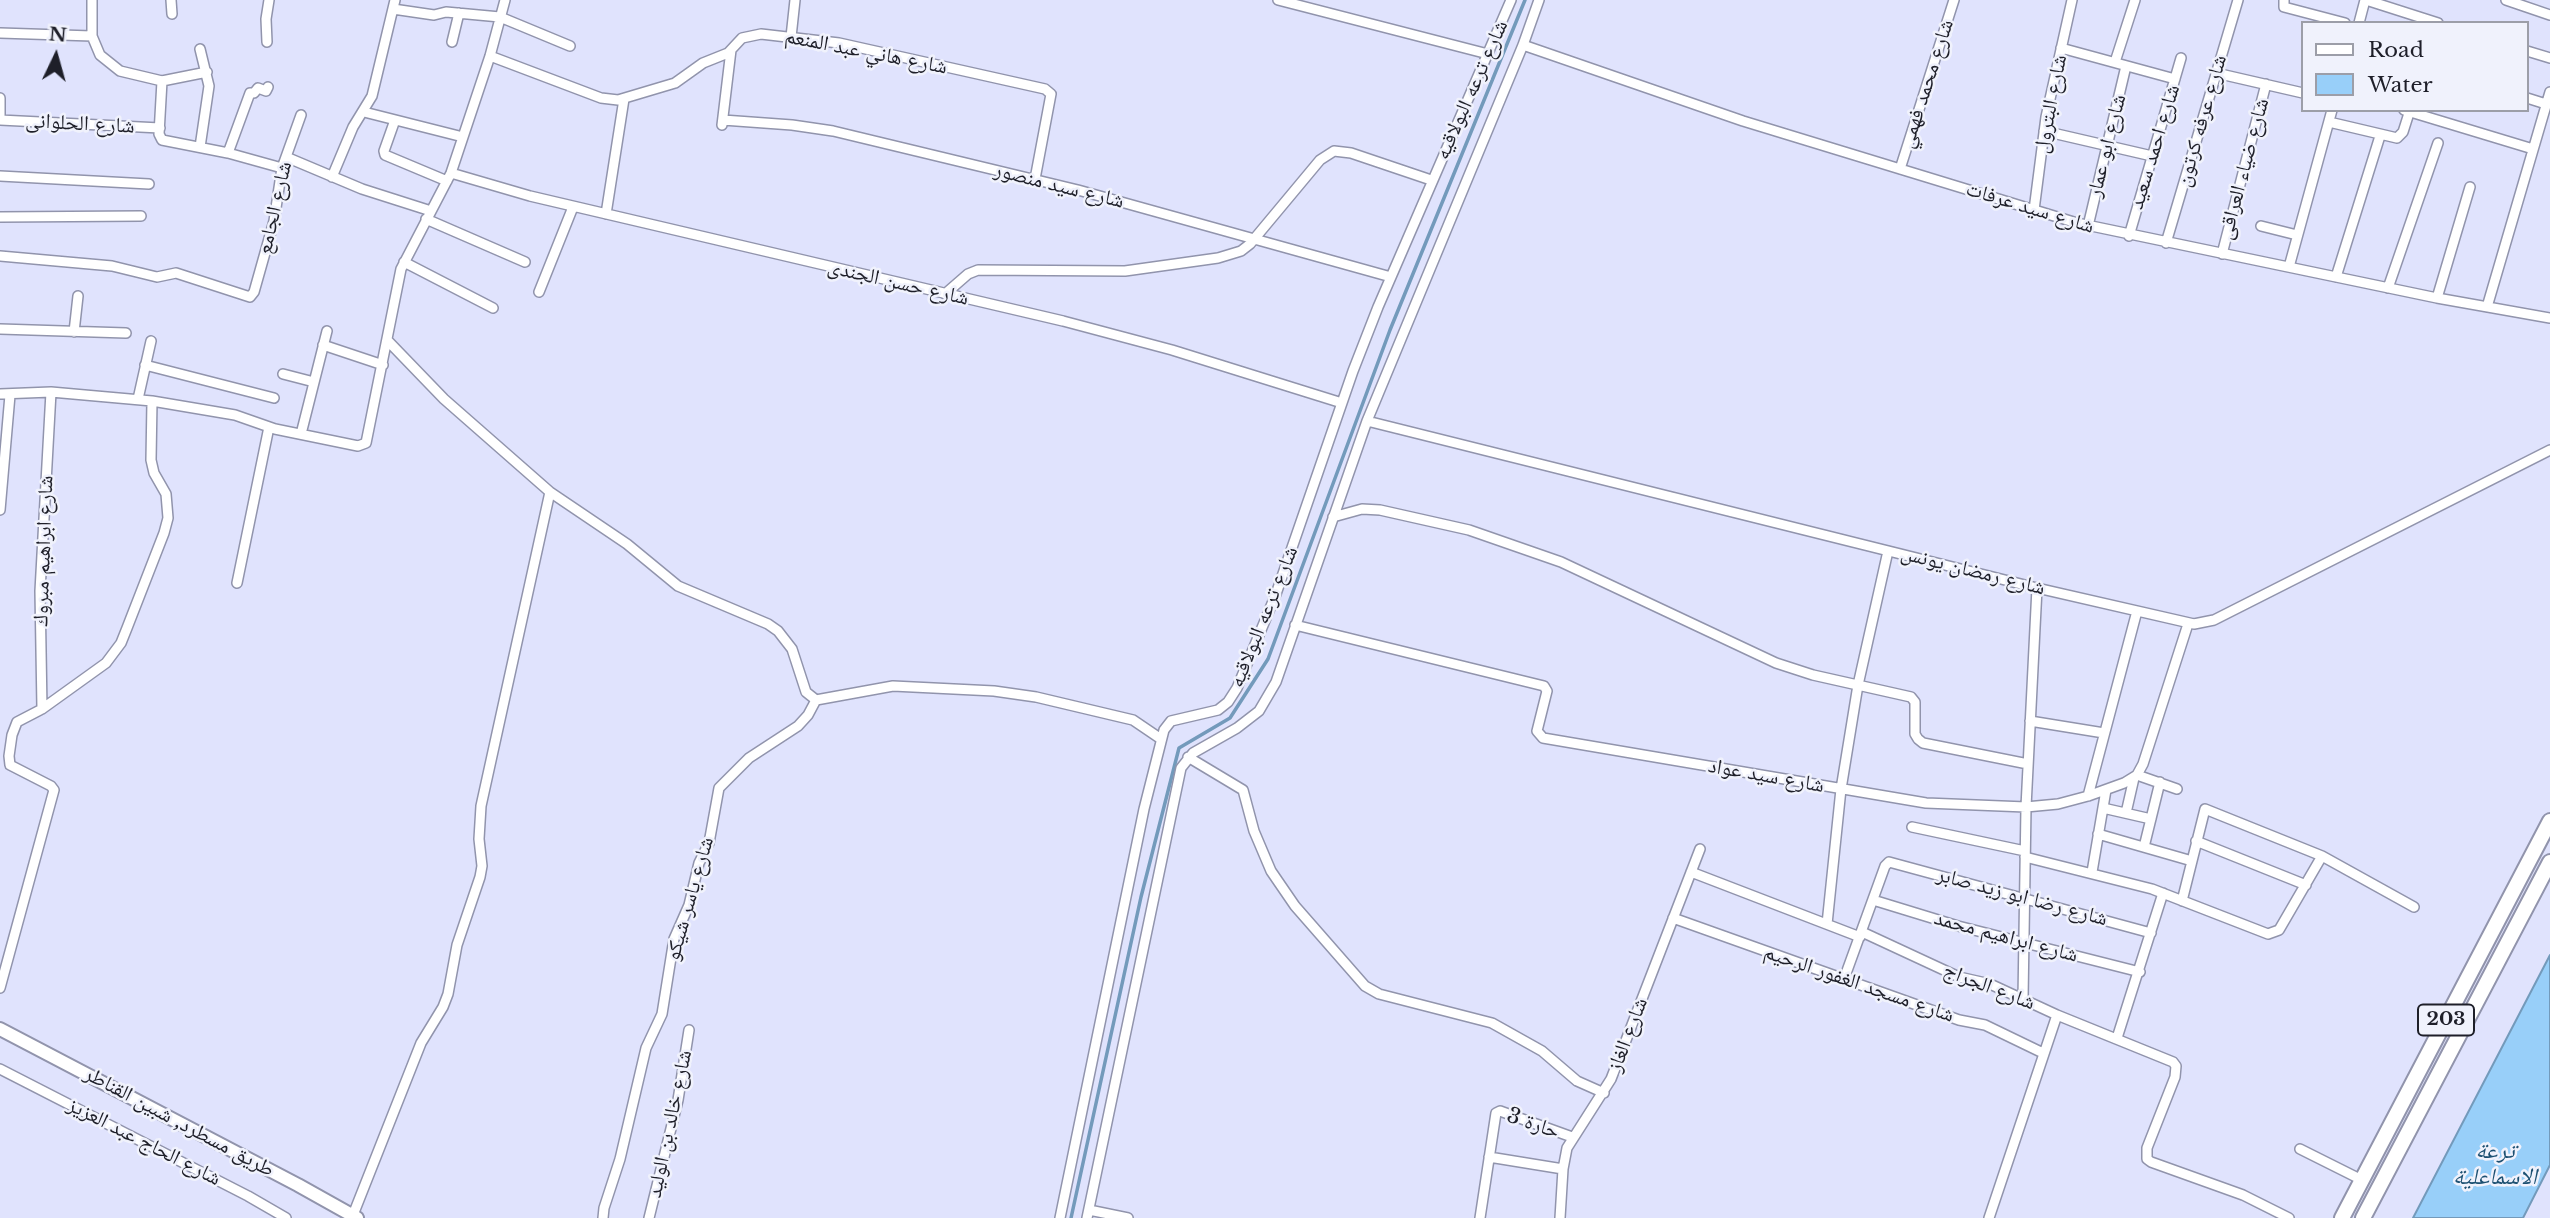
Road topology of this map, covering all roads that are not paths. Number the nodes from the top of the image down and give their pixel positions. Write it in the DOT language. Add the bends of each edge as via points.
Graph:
graph roads {
  1 [pos="92,0"];
  2 [pos="171,0"];
  3 [pos="269,0"];
  4 [pos="505,0"];
  5 [pos="795,0"];
  6 [pos="1279,0"];
  7 [pos="1511,0"];
  8 [pos="1539,0"];
  9 [pos="1954,0"];
  10 [pos="2072,0"];
  11 [pos="2135,0"];
  12 [pos="2238,0"];
  13 [pos="2366,0"];
  14 [pos="2506,0"];
  15 [pos="394,4"];
  16 [pos="2285,4"];
  17 [pos="459,13"];
  18 [pos="172,14"];
  19 [pos="2550,15"];
  20 [pos="500,16"];
  21 [pos="2338,21"];
  22 [pos="2360,21"];
  23 [pos="2432,21"];
  24 [pos="0,33"];
  25 [pos="92,36"];
  26 [pos="791,37"];
  27 [pos="267,42"];
  28 [pos="452,42"];
  29 [pos="1523,45"];
  30 [pos="570,46"];
  31 [pos="2061,48"];
  32 [pos="200,49"];
  33 [pos="731,50"];
  34 [pos="2529,52"];
  35 [pos="1488,54"];
  36 [pos="490,56"];
  37 [pos="2181,58"];
  38 [pos="2550,58"];
  39 [pos="2115,62"];
  40 [pos="2126,66"];
  41 [pos="207,72"];
  42 [pos="2216,73"];
  43 [pos="2175,79"];
  44 [pos="162,81"];
  45 [pos="2266,84"];
  46 [pos="268,87"];
  47 [pos="2550,92"];
  48 [pos="2302,93"];
  49 [pos="0,98"];
  50 [pos="624,99"];
  51 [pos="2529,99"];
  52 [pos="2546,104"];
  53 [pos="364,112"];
  54 [pos="2332,112"];
  55 [pos="2408,112"];
  56 [pos="2411,112"];
  57 [pos="301,115"];
  58 [pos="0,118"];
  59 [pos="394,120"];
  60 [pos="2329,122"];
  61 [pos="160,128"];
  62 [pos="2044,131"];
  63 [pos="2380,136"];
  64 [pos="463,137"];
  65 [pos="2438,143"];
  66 [pos="2107,146"];
  67 [pos="200,147"];
  68 [pos="2533,149"];
  69 [pos="228,153"];
  70 [pos="2152,156"];
  71 [pos="286,157"];
  72 [pos="282,168"];
  73 [pos="1900,169"];
  74 [pos="0,176"];
  75 [pos="332,177"];
  76 [pos="449,177"];
  77 [pos="1035,179"];
  78 [pos="1431,180"];
  79 [pos="149,184"];
  80 [pos="2470,187"];
  81 [pos="573,206"];
  82 [pos="2034,210"];
  83 [pos="606,214"];
  84 [pos="428,215"];
  85 [pos="141,216"];
  86 [pos="0,217"];
  87 [pos="2088,226"];
  88 [pos="2261,226"];
  89 [pos="2297,235"];
  90 [pos="2129,236"];
  91 [pos="1255,238"];
  92 [pos="2166,243"];
  93 [pos="2222,254"];
  94 [pos="0,256"];
  95 [pos="404,262"];
  96 [pos="525,262"];
  97 [pos="2289,267"];
  98 [pos="1391,277"];
  99 [pos="2336,277"];
  100 [pos="2388,288"];
  101 [pos="539,292"];
  102 [pos="945,294"];
  103 [pos="78,296"];
  104 [pos="2438,298"];
  105 [pos="2487,307"];
  106 [pos="493,308"];
  107 [pos="2550,318"];
  108 [pos="0,329"];
  109 [pos="74,331"];
  110 [pos="327,331"];
  111 [pos="126,333"];
  112 [pos="150,341"];
  113 [pos="388,341"];
  114 [pos="323,345"];
  115 [pos="145,365"];
  116 [pos="383,365"];
  117 [pos="282,374"];
  118 [pos="314,382"];
  119 [pos="51,392"];
  120 [pos="5,395"];
  121 [pos="274,398"];
  122 [pos="138,399"];
  123 [pos="152,401"];
  124 [pos="1342,403"];
  125 [pos="1367,421"];
  126 [pos="269,427"];
  127 [pos="301,434"];
  128 [pos="2550,450"];
  129 [pos="550,492"];
  130 [pos="0,510"];
  131 [pos="1333,517"];
  132 [pos="1888,551"];
  133 [pos="237,583"];
  134 [pos="2037,588"];
  135 [pos="2137,611"];
  136 [pos="2188,624"];
  137 [pos="1295,625"];
  138 [pos="1858,685"];
  139 [pos="816,700"];
  140 [pos="42,709"];
  141 [pos="2030,721"];
  142 [pos="2104,733"];
  143 [pos="1161,739"];
  144 [pos="1188,757"];
  145 [pos="2028,764"];
  146 [pos="2136,777"];
  147 [pos="2160,782"];
  148 [pos="1841,789"];
  149 [pos="2177,789"];
  150 [pos="2106,790"];
  151 [pos="2088,796"];
  152 [pos="2026,807"];
  153 [pos="2102,808"];
  154 [pos="2126,813"];
  155 [pos="2151,819"];
  156 [pos="2550,821"];
  157 [pos="1912,827"];
  158 [pos="2098,834"];
  159 [pos="2196,841"];
  160 [pos="2144,847"];
  161 [pos="1700,849"];
  162 [pos="2025,854"];
  163 [pos="2322,856"];
  164 [pos="2192,861"];
  165 [pos="2550,862"];
  166 [pos="1691,872"];
  167 [pos="2092,872"];
  168 [pos="2306,885"];
  169 [pos="2163,893"];
  170 [pos="2025,898"];
  171 [pos="1873,900"];
  172 [pos="2182,901"];
  173 [pos="2414,907"];
  174 [pos="1673,918"];
  175 [pos="1827,924"];
  176 [pos="2151,933"];
  177 [pos="1861,935"];
  178 [pos="2024,943"];
  179 [pos="2140,972"];
  180 [pos="1844,979"];
  181 [pos="0,988"];
  182 [pos="2023,999"];
  183 [pos="2057,1015"];
  184 [pos="0,1029"];
  185 [pos="689,1030"];
  186 [pos="2118,1038"];
  187 [pos="2043,1053"];
  188 [pos="0,1069"];
  189 [pos="1604,1093"];
  190 [pos="1572,1137"];
  191 [pos="2300,1149"];
  192 [pos="1489,1157"];
  193 [pos="1563,1170"];
  194 [pos="2362,1180"];
  195 [pos="1088,1214"];
  196 [pos="355,1217"];
  197 [pos="286,1218"];
  198 [pos="603,1218"];
  199 [pos="649,1218"];
  200 [pos="1060,1218"];
  201 [pos="1128,1218"];
  202 [pos="1480,1218"];
  203 [pos="1560,1218"];
  204 [pos="1989,1218"];
  205 [pos="2288,1218"];
  206 [pos="2342,1218"];
  207 [pos="2363,1218"];
  1 -- 25 [label="street"];
  2 -- 18 [label="street"];
  3 -- 27 [label="street"];
  4 -- 20 [label="street"];
  5 -- 26 [label="street"];
  6 -- 35 [label="street"];
  7 -- 35 [label="street, شارع ترعه البولاقيه"];
  8 -- 29 [label="street, شارع ترعه البولاقيه"];
  9 -- 73 [label="street, شارع محمد فهمي"];
  10 -- 31 [label="street, شارع البترول"];
  11 -- 39 [label="street, شارع ابو عمار"];
  12 -- 42 [label="street, شارع عرفه كرتون"];
  13 -- 22 [label="street"];
  13 -- 23 [label="street"];
  14 -- 19 [label="street"];
  15 -- 17 [label="street" via="434,15"];
  15 -- 53 [label="street" via="375,88"];
  16 -- 21 [label="street"];
  17 -- 20 [label="street"];
  17 -- 28 [label="street"];
  20 -- 30 [label="street"];
  20 -- 36 [label="street"];
  24 -- 25 [label="street"];
  25 -- 44 [label="street" via="100,55 112,67"];
  26 -- 33 [label="street, شارع هاني عبد المنعم" via="755,34 742,38"];
  26 -- 77 [label="street, شارع هاني عبد المنعم" via="839,43 1049,90"];
  29 -- 73 [label="street, شارع سيد عرفات"];
  29 -- 125 [label="street, شارع ترعه البولاقيه"];
  31 -- 39 [label="street"];
  31 -- 62 [label="street, شارع البترول"];
  32 -- 41 [label="street"];
  33 -- 50 [label="street, شارع هاني عبد المنعم" via="675,83"];
  33 -- 77 [label="street, شارع سيد منصور" via="723,123 826,130"];
  34 -- 38 [label="street"];
  35 -- 78 [label="street, شارع ترعه البولاقيه"];
  36 -- 50 [label="street, شارع هاني عبد المنعم" via="601,98"];
  36 -- 64 [label="street"];
  37 -- 43 [label="street, شارع احمد سعيد"];
  39 -- 40 [label="street"];
  40 -- 43 [label="street"];
  40 -- 66 [label="street, شارع ابو عمار"];
  41 -- 44 [label="street"];
  41 -- 67 [label="street" via="209,98"];
  42 -- 45 [label="street"];
  42 -- 92 [label="street, شارع عرفه كرتون"];
  43 -- 70 [label="street, شارع احمد سعيد"];
  44 -- 61 [label="street"];
  45 -- 48 [label="street"];
  45 -- 93 [label="street, شارع ضياء العراقى"];
  46 -- 69 [label="street" via="250,93"];
  47 -- 52 [label="street"];
  49 -- 58 [label="street"];
  50 -- 83 [label="street"];
  51 -- 52 [label="street"];
  52 -- 68 [label="street"];
  53 -- 59 [label="street"];
  53 -- 75 [label="street"];
  54 -- 60 [label="street"];
  55 -- 63 [label="street" via="2401,136"];
  56 -- 68 [label="street"];
  57 -- 71 [label="street, شارع الجامع"];
  58 -- 61 [label="street, شارع الحلوانى"];
  59 -- 64 [label="street"];
  59 -- 76 [label="street, شارع حسن الجندى" via="385,155"];
  60 -- 63 [label="street"];
  60 -- 89 [label="street"];
  61 -- 67 [label="street" via="164,141"];
  62 -- 66 [label="street"];
  62 -- 82 [label="street, شارع البترول"];
  63 -- 99 [label="street"];
  64 -- 76 [label="street"];
  65 -- 100 [label="street"];
  66 -- 70 [label="street"];
  66 -- 87 [label="street, شارع ابو عمار"];
  67 -- 69 [label="street"];
  68 -- 105 [label="street"];
  69 -- 72 [label="street"];
  70 -- 90 [label="street, شارع احمد سعيد"];
  71 -- 72 [label="street, شارع الجامع"];
  71 -- 75 [label="street"];
  72 -- 94 [label="street, شارع الجامع" via="274,221 253,294 246,297 176,273 157,277 118,267"];
  73 -- 82 [label="street, شارع سيد عرفات"];
  74 -- 79 [label="street"];
  75 -- 84 [label="street"];
  76 -- 81 [label="street, شارع حسن الجندى"];
  76 -- 84 [label="street"];
  77 -- 91 [label="street, شارع سيد منصور"];
  78 -- 91 [label="street" via="1334,151 1320,160"];
  78 -- 98 [label="street, شارع ترعه البولاقيه"];
  80 -- 104 [label="street"];
  81 -- 83 [label="street, شارع حسن الجندى"];
  81 -- 101 [label="street"];
  82 -- 87 [label="street, شارع سيد عرفات"];
  83 -- 102 [label="street, شارع حسن الجندى"];
  84 -- 95 [label="street"];
  84 -- 96 [label="street"];
  85 -- 86 [label="street"];
  87 -- 90 [label="street, شارع سيد عرفات"];
  88 -- 89 [label="street"];
  89 -- 97 [label="street"];
  90 -- 92 [label="street, شارع سيد عرفات"];
  91 -- 98 [label="street, شارع سيد منصور"];
  91 -- 102 [label="street" via="1241,251 1218,258 1144,270 972,271"];
  92 -- 93 [label="street, شارع سيد عرفات"];
  93 -- 97 [label="street, شارع سيد عرفات"];
  95 -- 106 [label="street"];
  95 -- 113 [label="street"];
  97 -- 99 [label="street, شارع سيد عرفات"];
  98 -- 124 [label="street, شارع ترعه البولاقيه"];
  99 -- 100 [label="street, شارع سيد عرفات"];
  100 -- 104 [label="street, شارع سيد عرفات"];
  102 -- 124 [label="street, شارع حسن الجندى" via="1161,347"];
  103 -- 109 [label="street"];
  104 -- 105 [label="street, شارع سيد عرفات"];
  105 -- 107 [label="street, شارع سيد عرفات"];
  108 -- 109 [label="street"];
  109 -- 111 [label="street"];
  110 -- 114 [label="street"];
  112 -- 115 [label="street"];
  113 -- 116 [label="street"];
  113 -- 129 [label="street" via="444,399"];
  114 -- 116 [label="street"];
  114 -- 118 [label="street"];
  115 -- 121 [label="street"];
  115 -- 122 [label="street"];
  116 -- 127 [label="street" via="366,443 358,446"];
  117 -- 118 [label="street"];
  118 -- 127 [label="street"];
  119 -- 120 [label="street"];
  119 -- 122 [label="street"];
  119 -- 140 [label="street, شارع ابراهيم مبروك" via="40,591"];
  120 -- 130 [label="street"];
  122 -- 123 [label="street"];
  123 -- 126 [label="street" via="234,415"];
  123 -- 140 [label="street" via="150,460 168,508 161,544 127,628 106,663"];
  124 -- 143 [label="street, شارع ترعه البولاقيه" via="1276,594 1237,688 1218,710 1171,721"];
  125 -- 131 [label="street, شارع ترعه البولاقيه"];
  125 -- 132 [label="street, شارع رمضان يونس"];
  126 -- 127 [label="street"];
  126 -- 133 [label="street"];
  128 -- 136 [label="street, شارع رمضان يونس" via="2214,620"];
  129 -- 139 [label="street" via="627,544 678,586 778,631 792,649 806,692"];
  129 -- 196 [label="street" via="481,806 480,877 457,945 446,1001 421,1043"];
  131 -- 137 [label="street, شارع ترعه البولاقيه"];
  131 -- 138 [label="street" via="1370,508 1469,530 1574,567 1776,663"];
  132 -- 134 [label="street, شارع رمضان يونس"];
  132 -- 138 [label="street"];
  134 -- 135 [label="street, شارع رمضان يونس"];
  134 -- 141 [label="street"];
  135 -- 136 [label="street, شارع رمضان يونس"];
  135 -- 142 [label="street"];
  136 -- 146 [label="street"];
  137 -- 144 [label="street, شارع ترعه البولاقيه" via="1276,682 1259,711"];
  137 -- 148 [label="street, شارع سيد عواد" via="1544,686 1547,691 1537,731 1542,738"];
  138 -- 145 [label="street" via="1914,699 1915,734 1923,743"];
  138 -- 148 [label="street"];
  139 -- 143 [label="street" via="893,686 994,691 1133,720"];
  139 -- 198 [label="street, شارع ياسر شيكو" via="798,726 749,758 719,788 710,839 674,939 662,1014 646,1048"];
  140 -- 181 [label="street" via="17,722 10,745 10,765 54,790"];
  141 -- 142 [label="street"];
  141 -- 145 [label="street"];
  142 -- 151 [label="street"];
  143 -- 200 [label="street"];
  144 -- 189 [label="street" via="1243,790 1271,871 1294,906 1365,986 1378,994 1492,1023 1542,1051 1577,1081"];
  144 -- 195 [label="street" via="1175,788"];
  145 -- 152 [label="street"];
  146 -- 147 [label="street"];
  146 -- 150 [label="street, شارع سيد عواد"];
  146 -- 154 [label="street"];
  147 -- 149 [label="street"];
  147 -- 155 [label="street"];
  148 -- 152 [label="street, شارع سيد عواد" via="1934,804"];
  148 -- 175 [label="street"];
  150 -- 151 [label="street, شارع سيد عواد"];
  150 -- 153 [label="street"];
  151 -- 152 [label="street, شارع سيد عواد"];
  152 -- 162 [label="street"];
  153 -- 154 [label="street"];
  153 -- 158 [label="street"];
  154 -- 155 [label="street"];
  155 -- 160 [label="street"];
  156 -- 194 [label="main road, 203"];
  157 -- 162 [label="street"];
  158 -- 160 [label="street"];
  158 -- 167 [label="street"];
  159 -- 163 [label="street" via="2205,810"];
  159 -- 164 [label="street"];
  159 -- 168 [label="street"];
  160 -- 164 [label="street"];
  161 -- 166 [label="street, شارع الغاز"];
  162 -- 167 [label="street"];
  162 -- 170 [label="street"];
  163 -- 168 [label="street"];
  163 -- 173 [label="street"];
  164 -- 172 [label="street"];
  165 -- 207 [label="main road, 203"];
  166 -- 174 [label="street, شارع الغاز"];
  166 -- 175 [label="street, شارع الجراج"];
  167 -- 169 [label="street"];
  168 -- 172 [label="street" via="2272,934"];
  169 -- 172 [label="street"];
  169 -- 176 [label="street"];
  170 -- 171 [label="street, شارع رضا ابو زيد صابر" via="1892,862 1885,866"];
  170 -- 176 [label="street, شارع رضا ابو زيد صابر"];
  170 -- 178 [label="street"];
  171 -- 177 [label="street"];
  171 -- 178 [label="street, شارع ابراهيم محمد"];
  174 -- 180 [label="street, شارع مسجد الغفور الرحيم"];
  174 -- 189 [label="street, شارع الغاز"];
  175 -- 177 [label="street, شارع الجراج"];
  176 -- 179 [label="street"];
  177 -- 180 [label="street"];
  177 -- 182 [label="street, شارع الجراج"];
  178 -- 179 [label="street, شارع ابراهيم محمد"];
  178 -- 182 [label="street"];
  179 -- 186 [label="street"];
  180 -- 187 [label="street, شارع مسجد الغفور الرحيم" via="1959,1020 1986,1025"];
  182 -- 183 [label="street, شارع الجراج"];
  183 -- 186 [label="street, شارع الجراج"];
  183 -- 187 [label="street"];
  184 -- 196 [label="main road, طريق مسطرد, شبين القناطر"];
  185 -- 199 [label="street, شارع خالد بن الوليد" via="678,1100"];
  186 -- 205 [label="street, شارع الجراج" via="2176,1066 2147,1159 2243,1195"];
  187 -- 204 [label="street"];
  188 -- 197 [label="street, شارع الحاج عبد العزيز"];
  189 -- 190 [label="street, شارع الغاز"];
  190 -- 192 [label="street, حارة 3" via="1500,1111"];
  190 -- 193 [label="street, شارع الغاز"];
  191 -- 194 [label="street"];
  192 -- 193 [label="street"];
  192 -- 202 [label="street"];
  193 -- 203 [label="street, شارع الغاز"];
  194 -- 206 [label="main road, 203"];
  195 -- 201 [label="street"];
}
